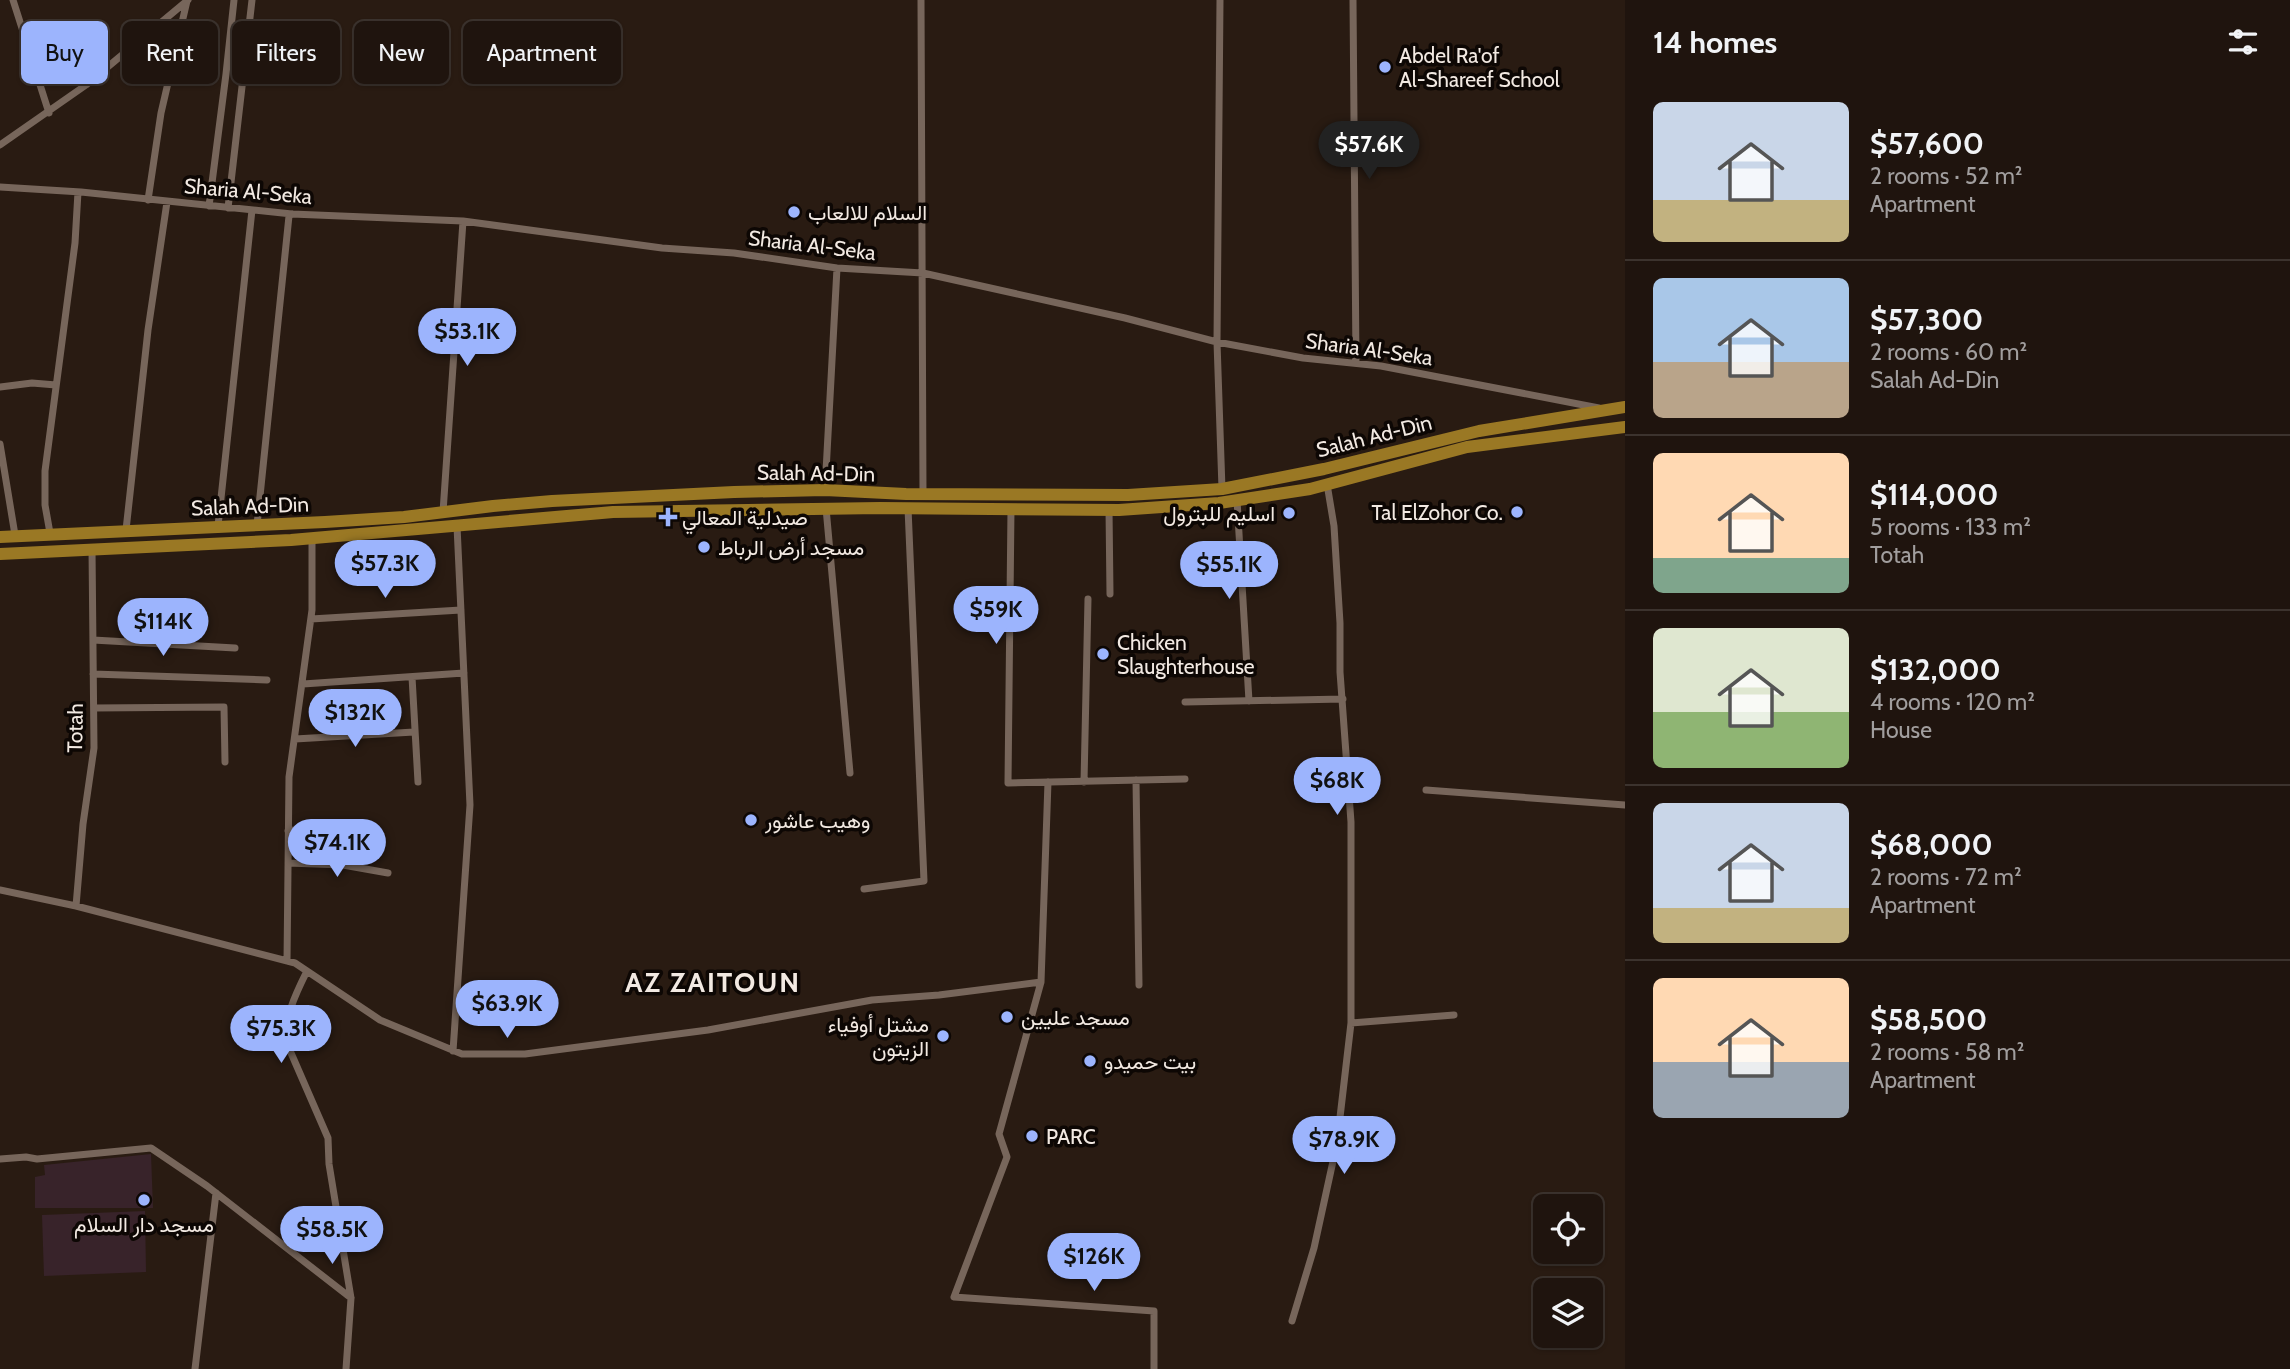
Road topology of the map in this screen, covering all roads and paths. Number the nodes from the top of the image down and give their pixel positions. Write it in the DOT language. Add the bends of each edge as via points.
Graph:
graph roads {
  1 [pos="13,0"];
  2 [pos="234,0"];
  3 [pos="252,0"];
  4 [pos="921,0"];
  5 [pos="1220,0"];
  6 [pos="1353,0"];
  7 [pos="188,1"];
  8 [pos="49,113"];
  9 [pos="0,145"];
  10 [pos="0,187"];
  11 [pos="78,192"];
  12 [pos="148,200"];
  13 [pos="167,202"];
  14 [pos="209,206"];
  15 [pos="228,208"];
  16 [pos="252,210"];
  17 [pos="292,214"];
  18 [pos="463,221"];
  19 [pos="837,268"];
  20 [pos="923,273"];
  21 [pos="1217,342"];
  22 [pos="1356,363"];
  23 [pos="56,385"];
  24 [pos="0,387"];
  25 [pos="1625,407"];
  26 [pos="1610,410"];
  27 [pos="1625,427"];
  28 [pos="0,444"];
  29 [pos="1327,484"];
  30 [pos="1222,489"];
  31 [pos="825,490"];
  32 [pos="923,494"];
  33 [pos="1237,500"];
  34 [pos="826,508"];
  35 [pos="908,508"];
  36 [pos="1011,509"];
  37 [pos="1109,509"];
  38 [pos="443,512"];
  39 [pos="257,525"];
  40 [pos="218,526"];
  41 [pos="457,527"];
  42 [pos="126,530"];
  43 [pos="50,533"];
  44 [pos="15,535"];
  45 [pos="0,537"];
  46 [pos="312,539"];
  47 [pos="92,549"];
  48 [pos="0,554"];
  49 [pos="1110,594"];
  50 [pos="1088,599"];
  51 [pos="461,610"];
  52 [pos="311,619"];
  53 [pos="93,640"];
  54 [pos="235,648"];
  55 [pos="464,673"];
  56 [pos="93,674"];
  57 [pos="412,677"];
  58 [pos="267,680"];
  59 [pos="303,684"];
  60 [pos="1343,699"];
  61 [pos="1249,701"];
  62 [pos="1185,702"];
  63 [pos="94,708"];
  64 [pos="414,732"];
  65 [pos="295,738"];
  66 [pos="225,761"];
  67 [pos="850,773"];
  68 [pos="1185,779"];
  69 [pos="1136,780"];
  70 [pos="418,782"];
  71 [pos="1048,782"];
  72 [pos="1084,782"];
  73 [pos="1426,790"];
  74 [pos="1625,805"];
  75 [pos="288,831"];
  76 [pos="342,833"];
  77 [pos="288,863"];
  78 [pos="388,873"];
  79 [pos="863,889"];
  80 [pos="0,890"];
  81 [pos="76,906"];
  82 [pos="287,961"];
  83 [pos="307,971"];
  84 [pos="1041,982"];
  85 [pos="1139,985"];
  86 [pos="1454,1015"];
  87 [pos="1351,1023"];
  88 [pos="453,1051"];
  89 [pos="0,1159"];
  90 [pos="216,1193"];
  91 [pos="351,1298"];
  92 [pos="1292,1321"];
  93 [pos="195,1369"];
  94 [pos="346,1369"];
  95 [pos="1154,1369"];
  1 -- 8 [label="street"];
  2 -- 14 [label="street"];
  3 -- 15 [label="street"];
  4 -- 20 [label="street"];
  5 -- 21 [label="street"];
  6 -- 22 [label="street"];
  7 -- 8 [label="street"];
  7 -- 12 [label="street" via="161,113"];
  8 -- 9 [label="street"];
  10 -- 11 [label="street, Sharia Al-Seka"];
  11 -- 12 [label="street, Sharia Al-Seka"];
  11 -- 23 [label="street"];
  12 -- 13 [label="street, Sharia Al-Seka"];
  13 -- 14 [label="street, Sharia Al-Seka"];
  13 -- 42 [label="street"];
  14 -- 15 [label="street, Sharia Al-Seka"];
  15 -- 16 [label="street, Sharia Al-Seka"];
  16 -- 17 [label="street, Sharia Al-Seka"];
  16 -- 40 [label="street"];
  17 -- 18 [label="street, Sharia Al-Seka"];
  17 -- 39 [label="street"];
  18 -- 19 [label="street, Sharia Al-Seka"];
  18 -- 38 [label="street"];
  19 -- 20 [label="street, Sharia Al-Seka"];
  19 -- 31 [label="street"];
  20 -- 21 [label="street, Sharia Al-Seka"];
  20 -- 32 [label="street"];
  21 -- 22 [label="street, Sharia Al-Seka"];
  21 -- 30 [label="street"];
  22 -- 26 [label="street, Sharia Al-Seka"];
  23 -- 24 [label="street"];
  23 -- 43 [label="street" via="44,487"];
  25 -- 26 [label="highway, Salah Ad-Din"];
  26 -- 30 [label="highway, Salah Ad-Din" via="1479,431"];
  27 -- 29 [label="highway, Salah Ad-Din" via="1466,447"];
  28 -- 44 [label="street"];
  29 -- 33 [label="highway, Salah Ad-Din"];
  29 -- 60 [label="street" via="1334,526"];
  30 -- 32 [label="highway, Salah Ad-Din" via="1128,495"];
  31 -- 32 [label="highway, Salah Ad-Din"];
  31 -- 38 [label="highway, Salah Ad-Din" via="603,497"];
  33 -- 37 [label="highway, Salah Ad-Din"];
  33 -- 61 [label="street"];
  34 -- 35 [label="highway, Salah Ad-Din"];
  34 -- 41 [label="highway, Salah Ad-Din" via="612,512"];
  34 -- 67 [label="street"];
  35 -- 36 [label="highway, Salah Ad-Din"];
  35 -- 79 [label="street" via="924,881"];
  36 -- 37 [label="highway, Salah Ad-Din"];
  36 -- 71 [label="street" via="1008,783"];
  37 -- 49 [label="street"];
  38 -- 39 [label="highway, Salah Ad-Din"];
  39 -- 40 [label="highway, Salah Ad-Din"];
  40 -- 42 [label="highway, Salah Ad-Din"];
  41 -- 46 [label="highway, Salah Ad-Din"];
  41 -- 51 [label="street"];
  42 -- 43 [label="highway, Salah Ad-Din"];
  43 -- 44 [label="highway, Salah Ad-Din"];
  44 -- 45 [label="highway, Salah Ad-Din"];
  46 -- 47 [label="highway, Salah Ad-Din"];
  46 -- 52 [label="street"];
  47 -- 48 [label="highway, Salah Ad-Din"];
  47 -- 53 [label="street, Totah"];
  50 -- 72 [label="street"];
  51 -- 52 [label="street"];
  51 -- 55 [label="street"];
  52 -- 59 [label="street"];
  53 -- 54 [label="street"];
  53 -- 56 [label="street, Totah"];
  55 -- 57 [label="street"];
  55 -- 88 [label="street" via="470,805"];
  56 -- 58 [label="street"];
  56 -- 63 [label="street, Totah"];
  57 -- 59 [label="street"];
  57 -- 64 [label="street"];
  59 -- 65 [label="street"];
  60 -- 61 [label="street"];
  60 -- 87 [label="street" via="1352,822"];
  61 -- 62 [label="street"];
  63 -- 66 [label="street" via="223,707"];
  63 -- 81 [label="street, Totah" via="94,748"];
  64 -- 65 [label="street"];
  64 -- 70 [label="street"];
  65 -- 75 [label="street"];
  68 -- 69 [label="street"];
  69 -- 72 [label="street"];
  69 -- 85 [label="street"];
  71 -- 72 [label="street"];
  71 -- 84 [label="street"];
  73 -- 74 [label="street"];
  75 -- 76 [label="street"];
  75 -- 77 [label="street"];
  77 -- 78 [label="street"];
  77 -- 82 [label="street"];
  80 -- 81 [label="street"];
  81 -- 82 [label="street"];
  82 -- 83 [label="street"];
  83 -- 88 [label="street" via="380,1020"];
  83 -- 91 [label="street" via="286,1034 328,1138"];
  84 -- 88 [label="street" via="872,1000 708,1030 526,1054"];
  84 -- 95 [label="street" via="999,1134 1007,1157 954,1297 1154,1311"];
  86 -- 87 [label="street"];
  87 -- 92 [label="street" via="1337,1143"];
  89 -- 90 [label="street" via="151,1147"];
  90 -- 91 [label="street"];
  90 -- 93 [label="street"];
  91 -- 94 [label="street"];
}
